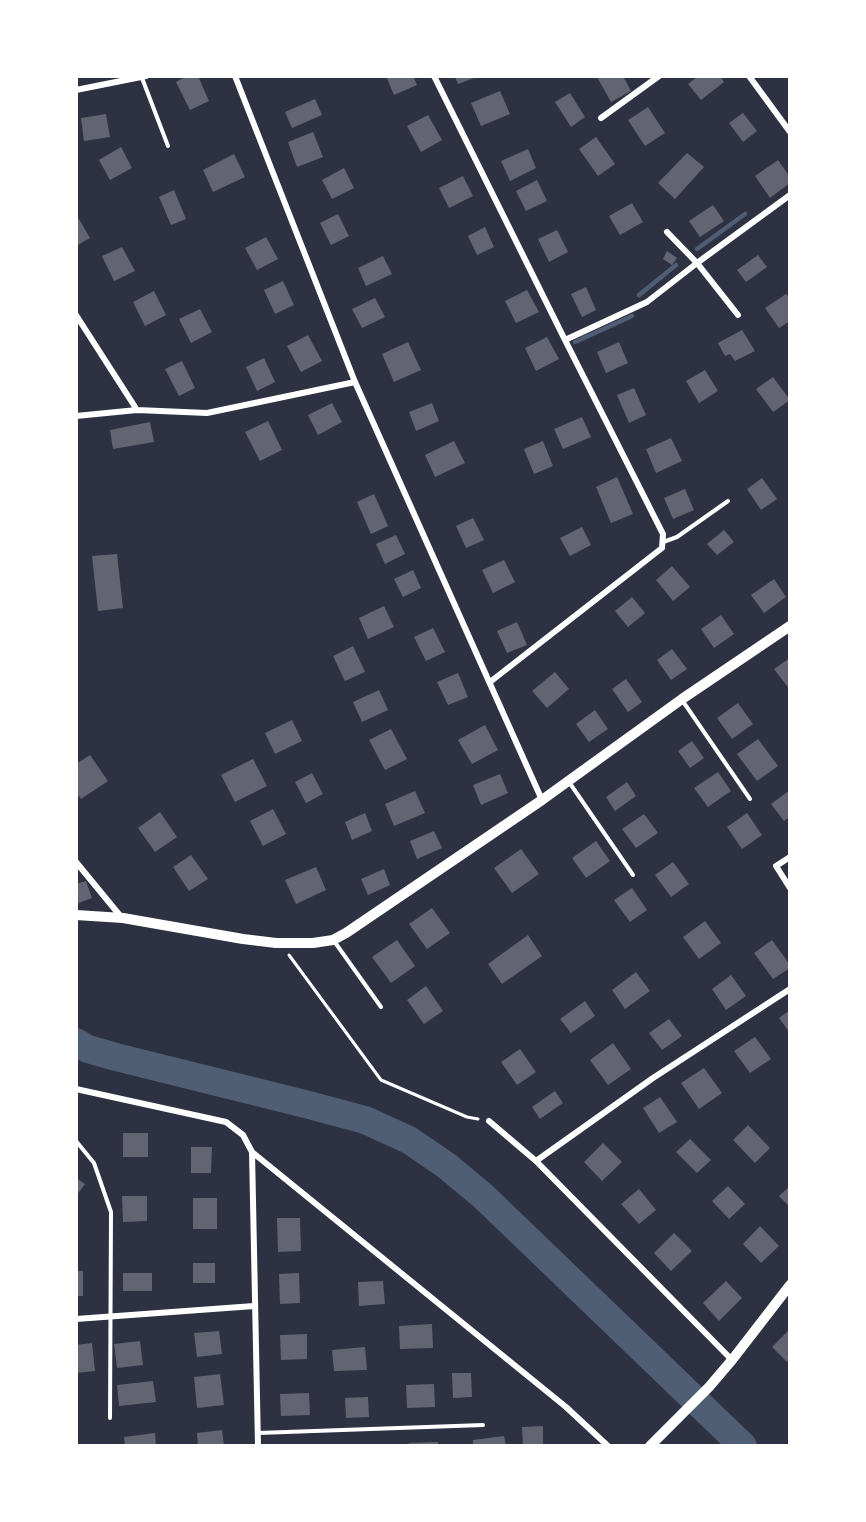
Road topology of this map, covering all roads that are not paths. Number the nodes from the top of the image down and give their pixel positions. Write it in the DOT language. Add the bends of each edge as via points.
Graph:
graph roads {
  1 [pos="235,76"];
  2 [pos="434,76"];
  3 [pos="659,76"];
  4 [pos="749,76"];
  5 [pos="144,77"];
  6 [pos="76,90"];
  7 [pos="601,118"];
  8 [pos="789,132"];
  9 [pos="168,146"];
  10 [pos="789,195"];
  11 [pos="667,232"];
  12 [pos="697,263"];
  13 [pos="76,315"];
  14 [pos="738,315"];
  15 [pos="565,340"];
  16 [pos="355,382"];
  17 [pos="137,410"];
  18 [pos="76,416"];
  19 [pos="728,501"];
  20 [pos="663,542"];
  21 [pos="789,626"];
  22 [pos="489,682"];
  23 [pos="682,699"];
  24 [pos="568,781"];
  25 [pos="750,799"];
  26 [pos="543,800"];
  27 [pos="789,857"];
  28 [pos="76,862"];
  29 [pos="633,875"];
  30 [pos="789,888"];
  31 [pos="76,915"];
  32 [pos="123,918"];
  33 [pos="333,940"];
  34 [pos="789,989"];
  35 [pos="381,1007"];
  36 [pos="76,1089"];
  37 [pos="489,1121"];
  38 [pos="76,1141"];
  39 [pos="252,1152"];
  40 [pos="536,1161"];
  41 [pos="789,1285"];
  42 [pos="255,1306"];
  43 [pos="110,1317"];
  44 [pos="76,1319"];
  45 [pos="732,1360"];
  46 [pos="110,1418"];
  47 [pos="483,1425"];
  48 [pos="258,1433"];
  49 [pos="258,1446"];
  50 [pos="608,1446"];
  51 [pos="650,1446"];
  1 -- 16 [label="street"];
  2 -- 15 [label="street"];
  3 -- 7 [label="street"];
  4 -- 8 [label="street"];
  5 -- 6 [label="street"];
  5 -- 9 [label="lane"];
  10 -- 12 [label="street"];
  11 -- 12 [label="street"];
  12 -- 14 [label="street"];
  12 -- 15 [label="street" via="647,302"];
  13 -- 17 [label="street"];
  15 -- 20 [label="street" via="663,534"];
  16 -- 17 [label="street" via="207,413"];
  16 -- 22 [label="street"];
  17 -- 18 [label="street"];
  19 -- 20 [label="lane" via="677,537"];
  20 -- 22 [label="street" via="662,548"];
  21 -- 23 [label="main road"];
  22 -- 26 [label="street"];
  23 -- 24 [label="main road"];
  23 -- 25 [label="lane"];
  24 -- 26 [label="main road"];
  24 -- 29 [label="lane"];
  26 -- 33 [label="main road"];
  27 -- 30 [label="street" via="776,866"];
  28 -- 32 [label="street"];
  31 -- 32 [label="main road"];
  32 -- 33 [label="main road" via="281,943"];
  33 -- 35 [label="lane"];
  34 -- 40 [label="street"];
  36 -- 39 [label="street" via="226,1122 243,1135"];
  37 -- 40 [label="street"];
  38 -- 43 [label="lane" via="94,1163 111,1212"];
  39 -- 42 [label="street"];
  39 -- 50 [label="street" via="566,1407"];
  40 -- 45 [label="street"];
  41 -- 45 [label="main road"];
  42 -- 43 [label="street"];
  42 -- 48 [label="street"];
  43 -- 44 [label="street"];
  43 -- 46 [label="lane"];
  45 -- 51 [label="main road"];
  47 -- 48 [label="lane"];
  48 -- 49 [label="street"];
}
